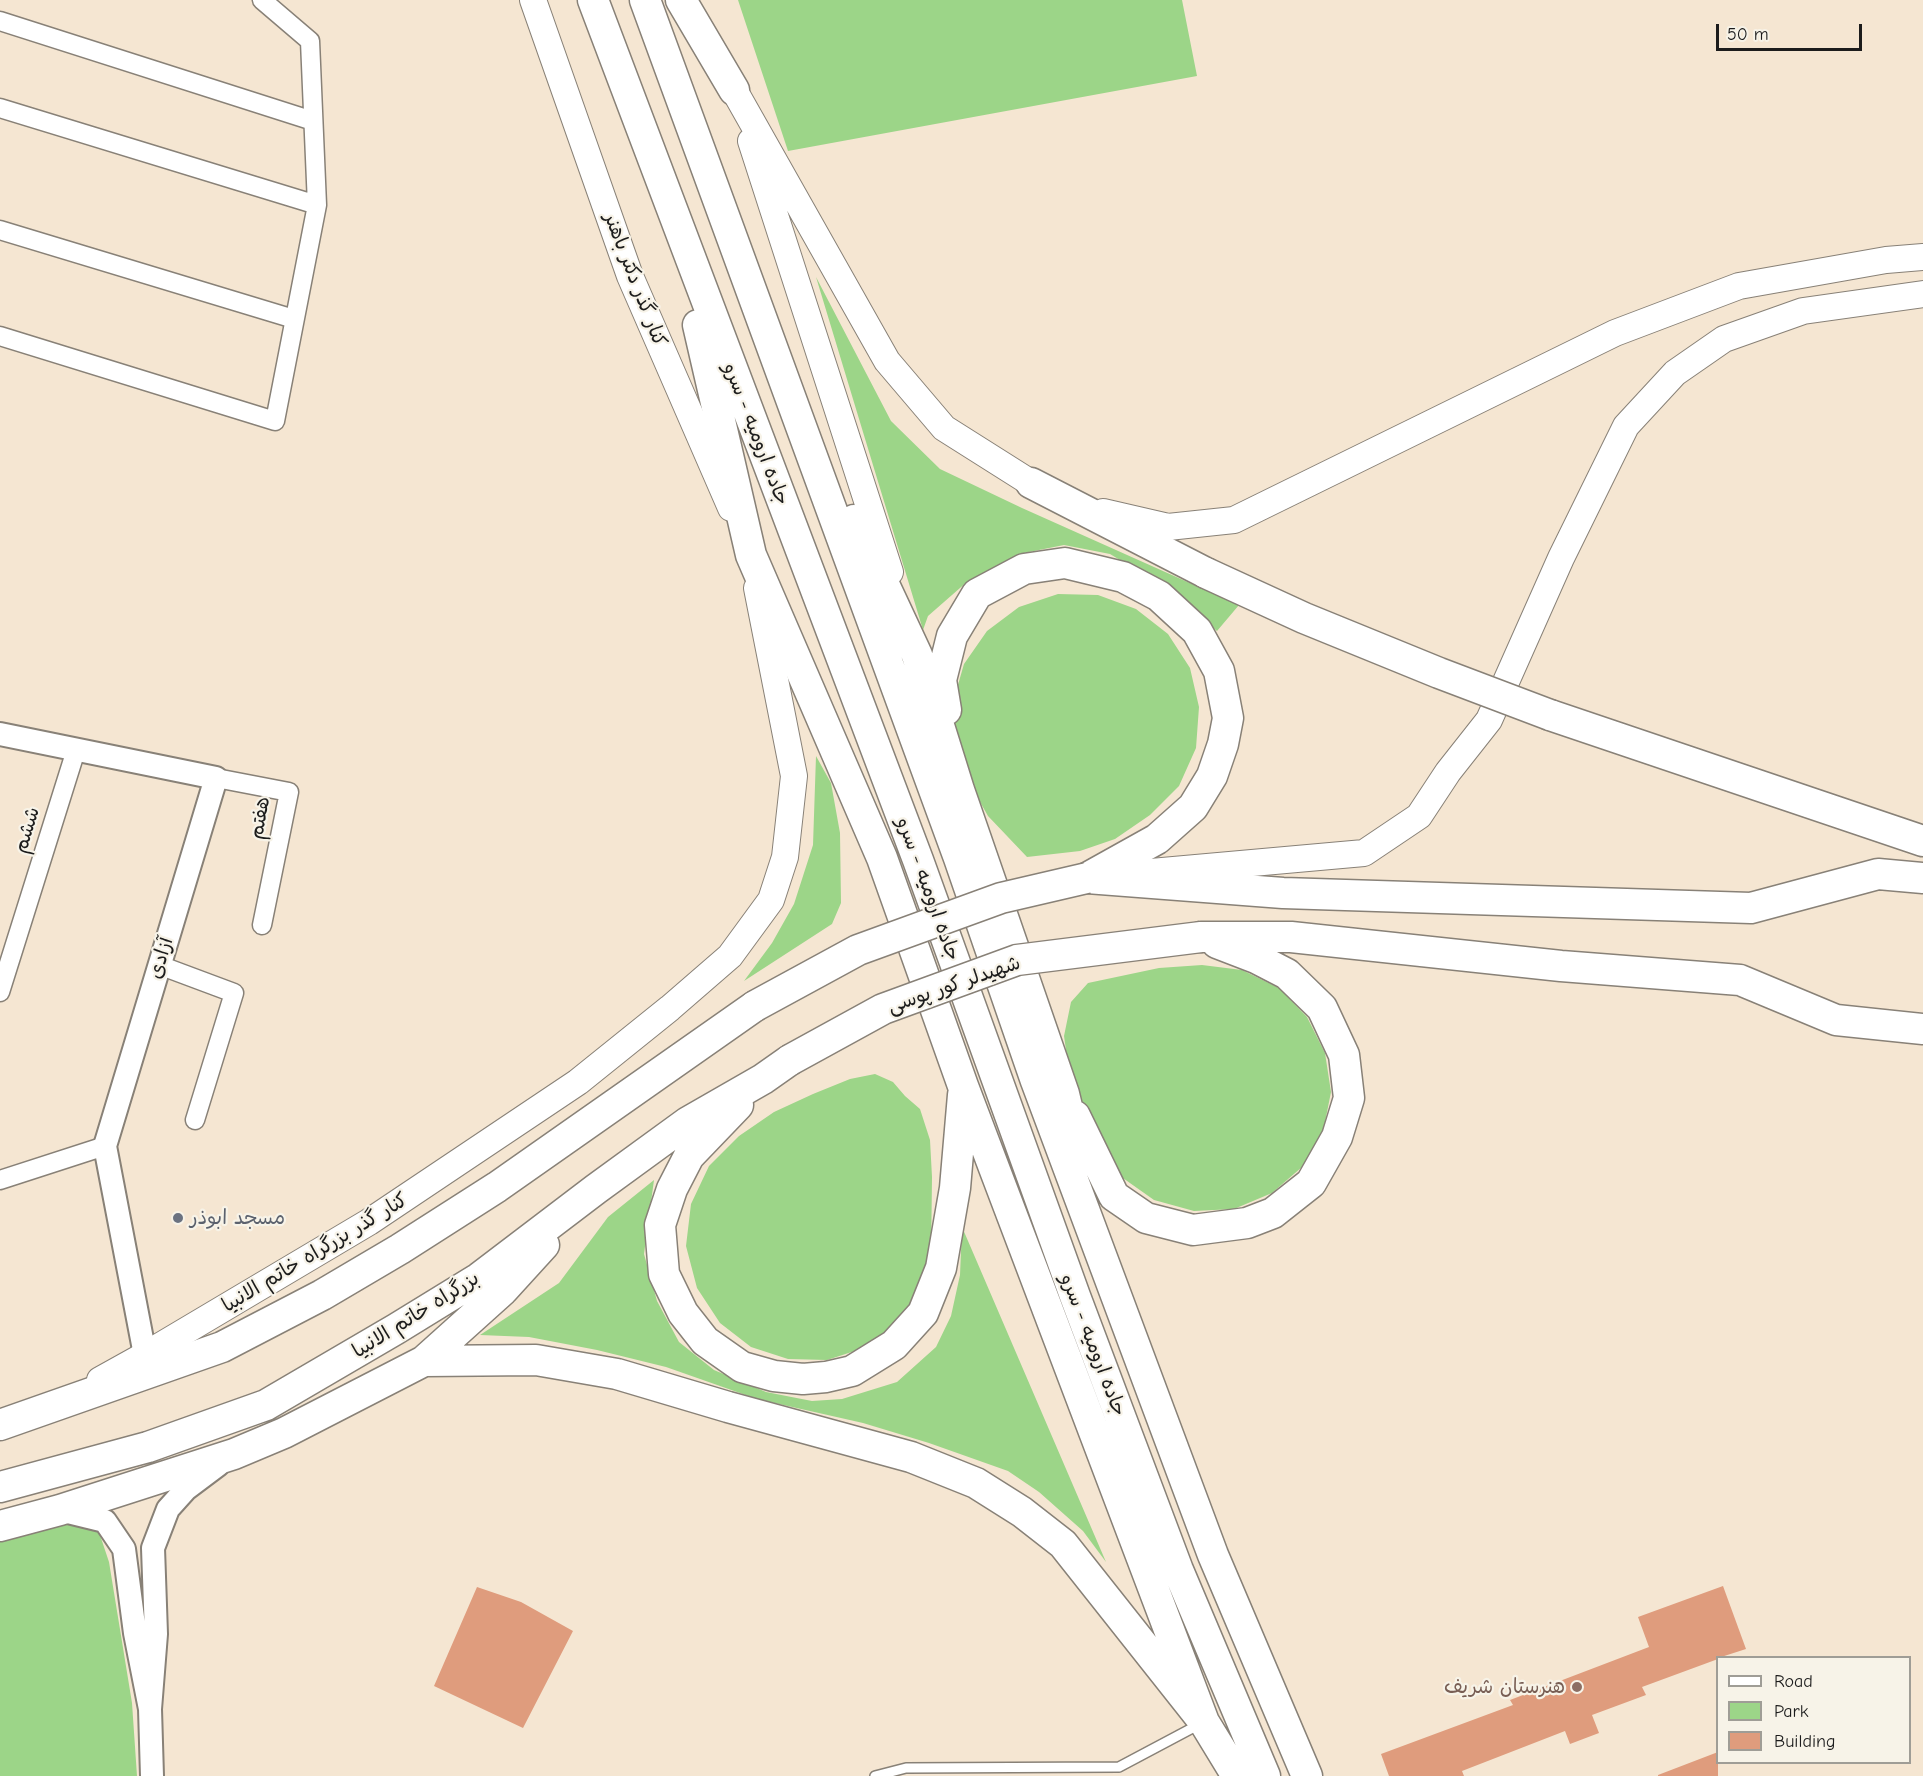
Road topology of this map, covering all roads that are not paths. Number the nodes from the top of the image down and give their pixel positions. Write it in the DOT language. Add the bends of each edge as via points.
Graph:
graph roads {
  1 [pos="262,0"];
  2 [pos="533,0"];
  3 [pos="593,0"];
  4 [pos="645,0"];
  5 [pos="681,0"];
  6 [pos="700,0"];
  7 [pos="0,21"];
  8 [pos="734,90"];
  9 [pos="0,108"];
  10 [pos="313,121"];
  11 [pos="316,205"];
  12 [pos="672,213"];
  13 [pos="0,230"];
  14 [pos="1923,257"];
  15 [pos="1923,294"];
  16 [pos="294,319"];
  17 [pos="0,336"];
  18 [pos="768,338"];
  19 [pos="1031,483"];
  20 [pos="751,555"];
  21 [pos="917,655"];
  22 [pos="0,734"];
  23 [pos="76,750"];
  24 [pos="216,778"];
  25 [pos="959,790"];
  26 [pos="1923,842"];
  27 [pos="1087,878"];
  28 [pos="1923,878"];
  29 [pos="262,925"];
  30 [pos="1201,937"];
  31 [pos="159,966"];
  32 [pos="0,992"];
  33 [pos="1923,1029"];
  34 [pos="790,1060"];
  35 [pos="763,1079"];
  36 [pos="578,1082"];
  37 [pos="963,1086"];
  38 [pos="1064,1094"];
  39 [pos="195,1120"];
  40 [pos="105,1146"];
  41 [pos="0,1180"];
  42 [pos="596,1189"];
  43 [pos="1112,1285"];
  44 [pos="145,1355"];
  45 [pos="424,1360"];
  46 [pos="44,1410"];
  47 [pos="4,1423"];
  48 [pos="234,1454"];
  49 [pos="0,1487"];
  50 [pos="60,1510"];
  51 [pos="0,1526"];
  52 [pos="150,1709"];
  53 [pos="1204,1722"];
  54 [pos="152,1776"];
  55 [pos="875,1776"];
  56 [pos="1237,1776"];
  57 [pos="1265,1776"];
  58 [pos="1306,1776"];
  1 -- 10 [label="street" via="310,41"];
  2 -- 20 [label="main road, کنار گذر دکتر باهنر" via="630,276"];
  3 -- 12 [label="highway, جاده ارومیه - سرو"];
  4 -- 18 [label="highway, جاده ارومیه - سرو"];
  5 -- 8 [label="highway"];
  6 -- 8 [label="main road"];
  7 -- 10 [label="street"];
  8 -- 19 [label="main road" via="887,361 944,428"];
  8 -- 21 [label="main road"];
  9 -- 11 [label="street"];
  10 -- 11 [label="street"];
  11 -- 16 [label="street"];
  12 -- 20 [label="highway"];
  12 -- 57 [label="highway, جاده ارومیه - سرو" via="918,860 1174,1559"];
  13 -- 16 [label="street"];
  14 -- 19 [label="main road" via="1739,286 1615,333 1234,520 1168,526 1108,514"];
  15 -- 27 [label="main road" via="1803,311 1724,339 1675,373 1626,426 1561,558 1489,720 1419,816 1364,853"];
  16 -- 17 [label="street" via="275,421"];
  18 -- 21 [label="highway"];
  18 -- 43 [label="highway, جاده ارومیه - سرو"];
  19 -- 26 [label="highway, bridge" via="1206,573 1428,669 1550,715"];
  20 -- 36 [label="main road, کنار گذر دکتر باهنر" via="794,776 785,857 771,900 729,956"];
  20 -- 37 [label="highway" via="882,858"];
  21 -- 25 [label="highway"];
  22 -- 23 [label="street"];
  23 -- 24 [label="street"];
  23 -- 32 [label="street, ششم"];
  24 -- 29 [label="street, هفتم" via="288,792"];
  24 -- 31 [label="street, آزادی"];
  25 -- 27 [label="highway" via="941,680 952,636 977,594 1024,569 1065,563 1123,577 1159,596 1197,631 1219,671 1228,718 1223,744 1212,776 1193,807 1157,839"];
  25 -- 38 [label="highway"];
  27 -- 28 [label="highway" via="1283,893 1751,908 1878,874"];
  27 -- 46 [label="highway, bridge" via="1001,898 858,950 756,1006 496,1187 322,1295 222,1347"];
  30 -- 33 [label="highway, شهیدلر کور پوسی" via="1290,937 1561,966 1740,980 1836,1020"];
  30 -- 34 [label="highway, شهیدلر کور پوسی, bridge" via="1017,960 883,1009"];
  30 -- 38 [label="highway" via="1287,974 1322,1008 1344,1055 1348,1098 1337,1137 1311,1184 1273,1213 1247,1223 1193,1230 1146,1218 1114,1196"];
  31 -- 39 [label="street" via="234,993"];
  31 -- 40 [label="street, آزادی"];
  34 -- 35 [label="highway, بزرگراه خاتم الانبیا"];
  35 -- 37 [label="highway" via="688,1156 660,1226 664,1274 683,1313 705,1341 742,1367 803,1379 852,1371 894,1345 923,1313 941,1268 955,1188"];
  35 -- 42 [label="highway, بزرگراه خاتم الانبیا" via="688,1122"];
  36 -- 44 [label="main road, کنار گذر بزرگراه خاتم الانبیا" via="369,1222"];
  37 -- 53 [label="highway"];
  38 -- 43 [label="highway"];
  40 -- 41 [label="street"];
  40 -- 44 [label="street, آزادی"];
  42 -- 45 [label="highway" via="504,1290"];
  42 -- 49 [label="highway, بزرگراه خاتم الانبیا" via="479,1278 266,1405 148,1447"];
  43 -- 58 [label="highway, جاده ارومیه - سرو" via="1213,1555"];
  44 -- 46 [label="main road, کنار گذر بزرگراه خاتم الانبیا"];
  45 -- 48 [label="highway" via="284,1434"];
  45 -- 53 [label="highway" via="536,1360 617,1374 911,1457 976,1484 1022,1512 1063,1544"];
  46 -- 47 [label="highway"];
  48 -- 50 [label="highway"];
  48 -- 52 [label="street" via="186,1489 168,1509 153,1548 156,1634"];
  50 -- 51 [label="highway"];
  50 -- 52 [label="street" via="105,1521 124,1549"];
  52 -- 54 [label="street"];
  53 -- 55 [label="lane" via="1119,1767 906,1768"];
  53 -- 56 [label="highway"];
}
